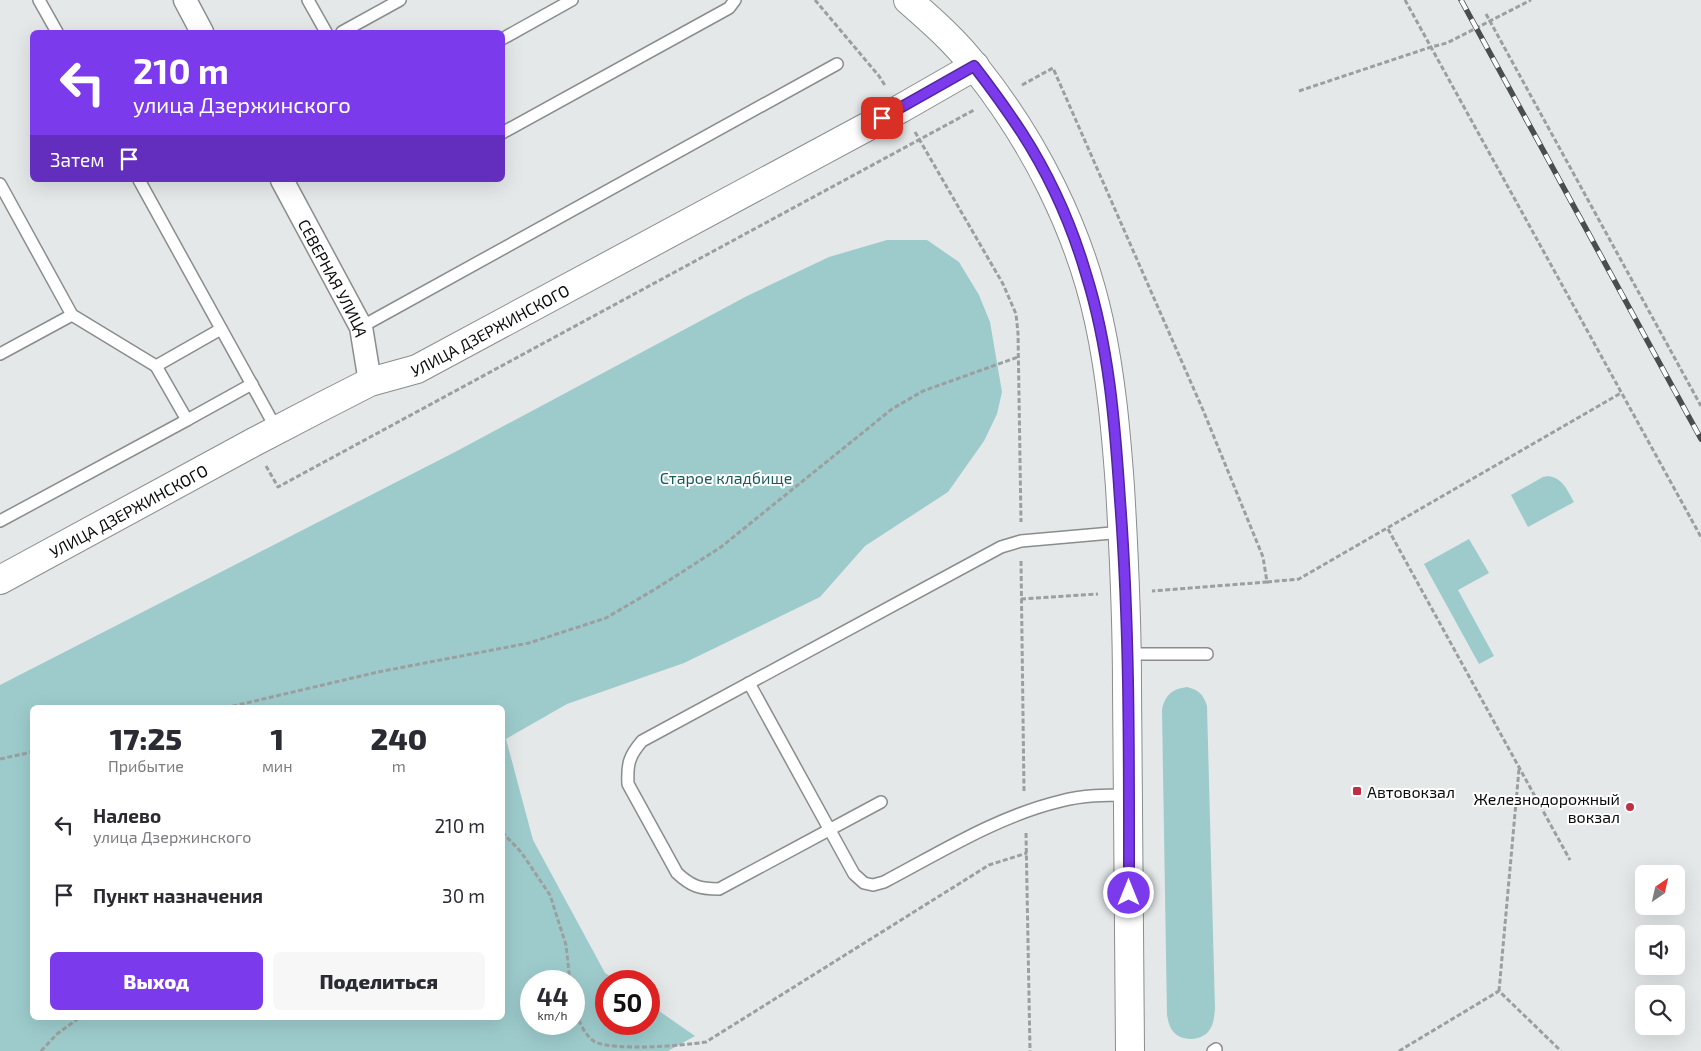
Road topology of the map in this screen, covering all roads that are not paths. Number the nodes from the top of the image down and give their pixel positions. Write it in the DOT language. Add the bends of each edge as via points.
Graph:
graph roads {
  1 [pos="39,0"];
  2 [pos="185,0"];
  3 [pos="308,0"];
  4 [pos="400,0"];
  5 [pos="572,0"];
  6 [pos="735,0"];
  7 [pos="908,0"];
  8 [pos="56,30"];
  9 [pos="201,30"];
  10 [pos="325,30"];
  11 [pos="346,30"];
  12 [pos="505,37"];
  13 [pos="837,64"];
  14 [pos="974,66"];
  15 [pos="505,131"];
  16 [pos="140,182"];
  17 [pos="283,182"];
  18 [pos="0,184"];
  19 [pos="72,315"];
  20 [pos="361,327"];
  21 [pos="221,329"];
  22 [pos="0,354"];
  23 [pos="156,366"];
  24 [pos="370,382"];
  25 [pos="252,384"];
  26 [pos="187,420"];
  27 [pos="265,436"];
  28 [pos="0,521"];
  29 [pos="1123,532"];
  30 [pos="0,580"];
  31 [pos="1127,654"];
  32 [pos="1207,654"];
  33 [pos="749,683"];
  34 [pos="1129,795"];
  35 [pos="881,802"];
  36 [pos="829,831"];
  37 [pos="1130,1051"];
  1 -- 8 [label="lane"];
  2 -- 9 [label="street"];
  3 -- 10 [label="lane"];
  4 -- 11 [label="lane"];
  5 -- 12 [label="lane"];
  6 -- 15 [label="lane" via="729,8"];
  7 -- 14 [label="main road" via="939,27"];
  13 -- 20 [label="lane"];
  14 -- 24 [label="main road, УЛИЦА ДЗЕРЖИНСКОГО" via="417,369"];
  14 -- 29 [label="main road" via="1023,134 1052,187 1086,273 1110,381"];
  16 -- 21 [label="lane"];
  17 -- 20 [label="street, СЕВЕРНАЯ УЛИЦА"];
  18 -- 19 [label="lane"];
  19 -- 22 [label="lane"];
  19 -- 23 [label="lane"];
  20 -- 24 [label="street, СЕВЕРНАЯ УЛИЦА"];
  21 -- 23 [label="lane"];
  21 -- 25 [label="lane"];
  23 -- 26 [label="lane"];
  24 -- 27 [label="main road, УЛИЦА ДЗЕРЖИНСКОГО"];
  25 -- 26 [label="lane"];
  25 -- 27 [label="lane"];
  26 -- 28 [label="lane"];
  27 -- 30 [label="main road, УЛИЦА ДЗЕРЖИНСКОГО"];
  29 -- 31 [label="main road"];
  29 -- 33 [label="lane" via="1071,535 1001,546"];
  31 -- 32 [label="lane"];
  31 -- 34 [label="main road"];
  33 -- 36 [label="lane"];
  33 -- 36 [label="lane" via="642,741 632,753 627,768 628,784 677,872 688,883 704,889 719,889"];
  34 -- 36 [label="lane" via="1086,796 1024,812 873,885 864,883 854,874"];
  34 -- 37 [label="main road"];
  35 -- 36 [label="lane"];
}
